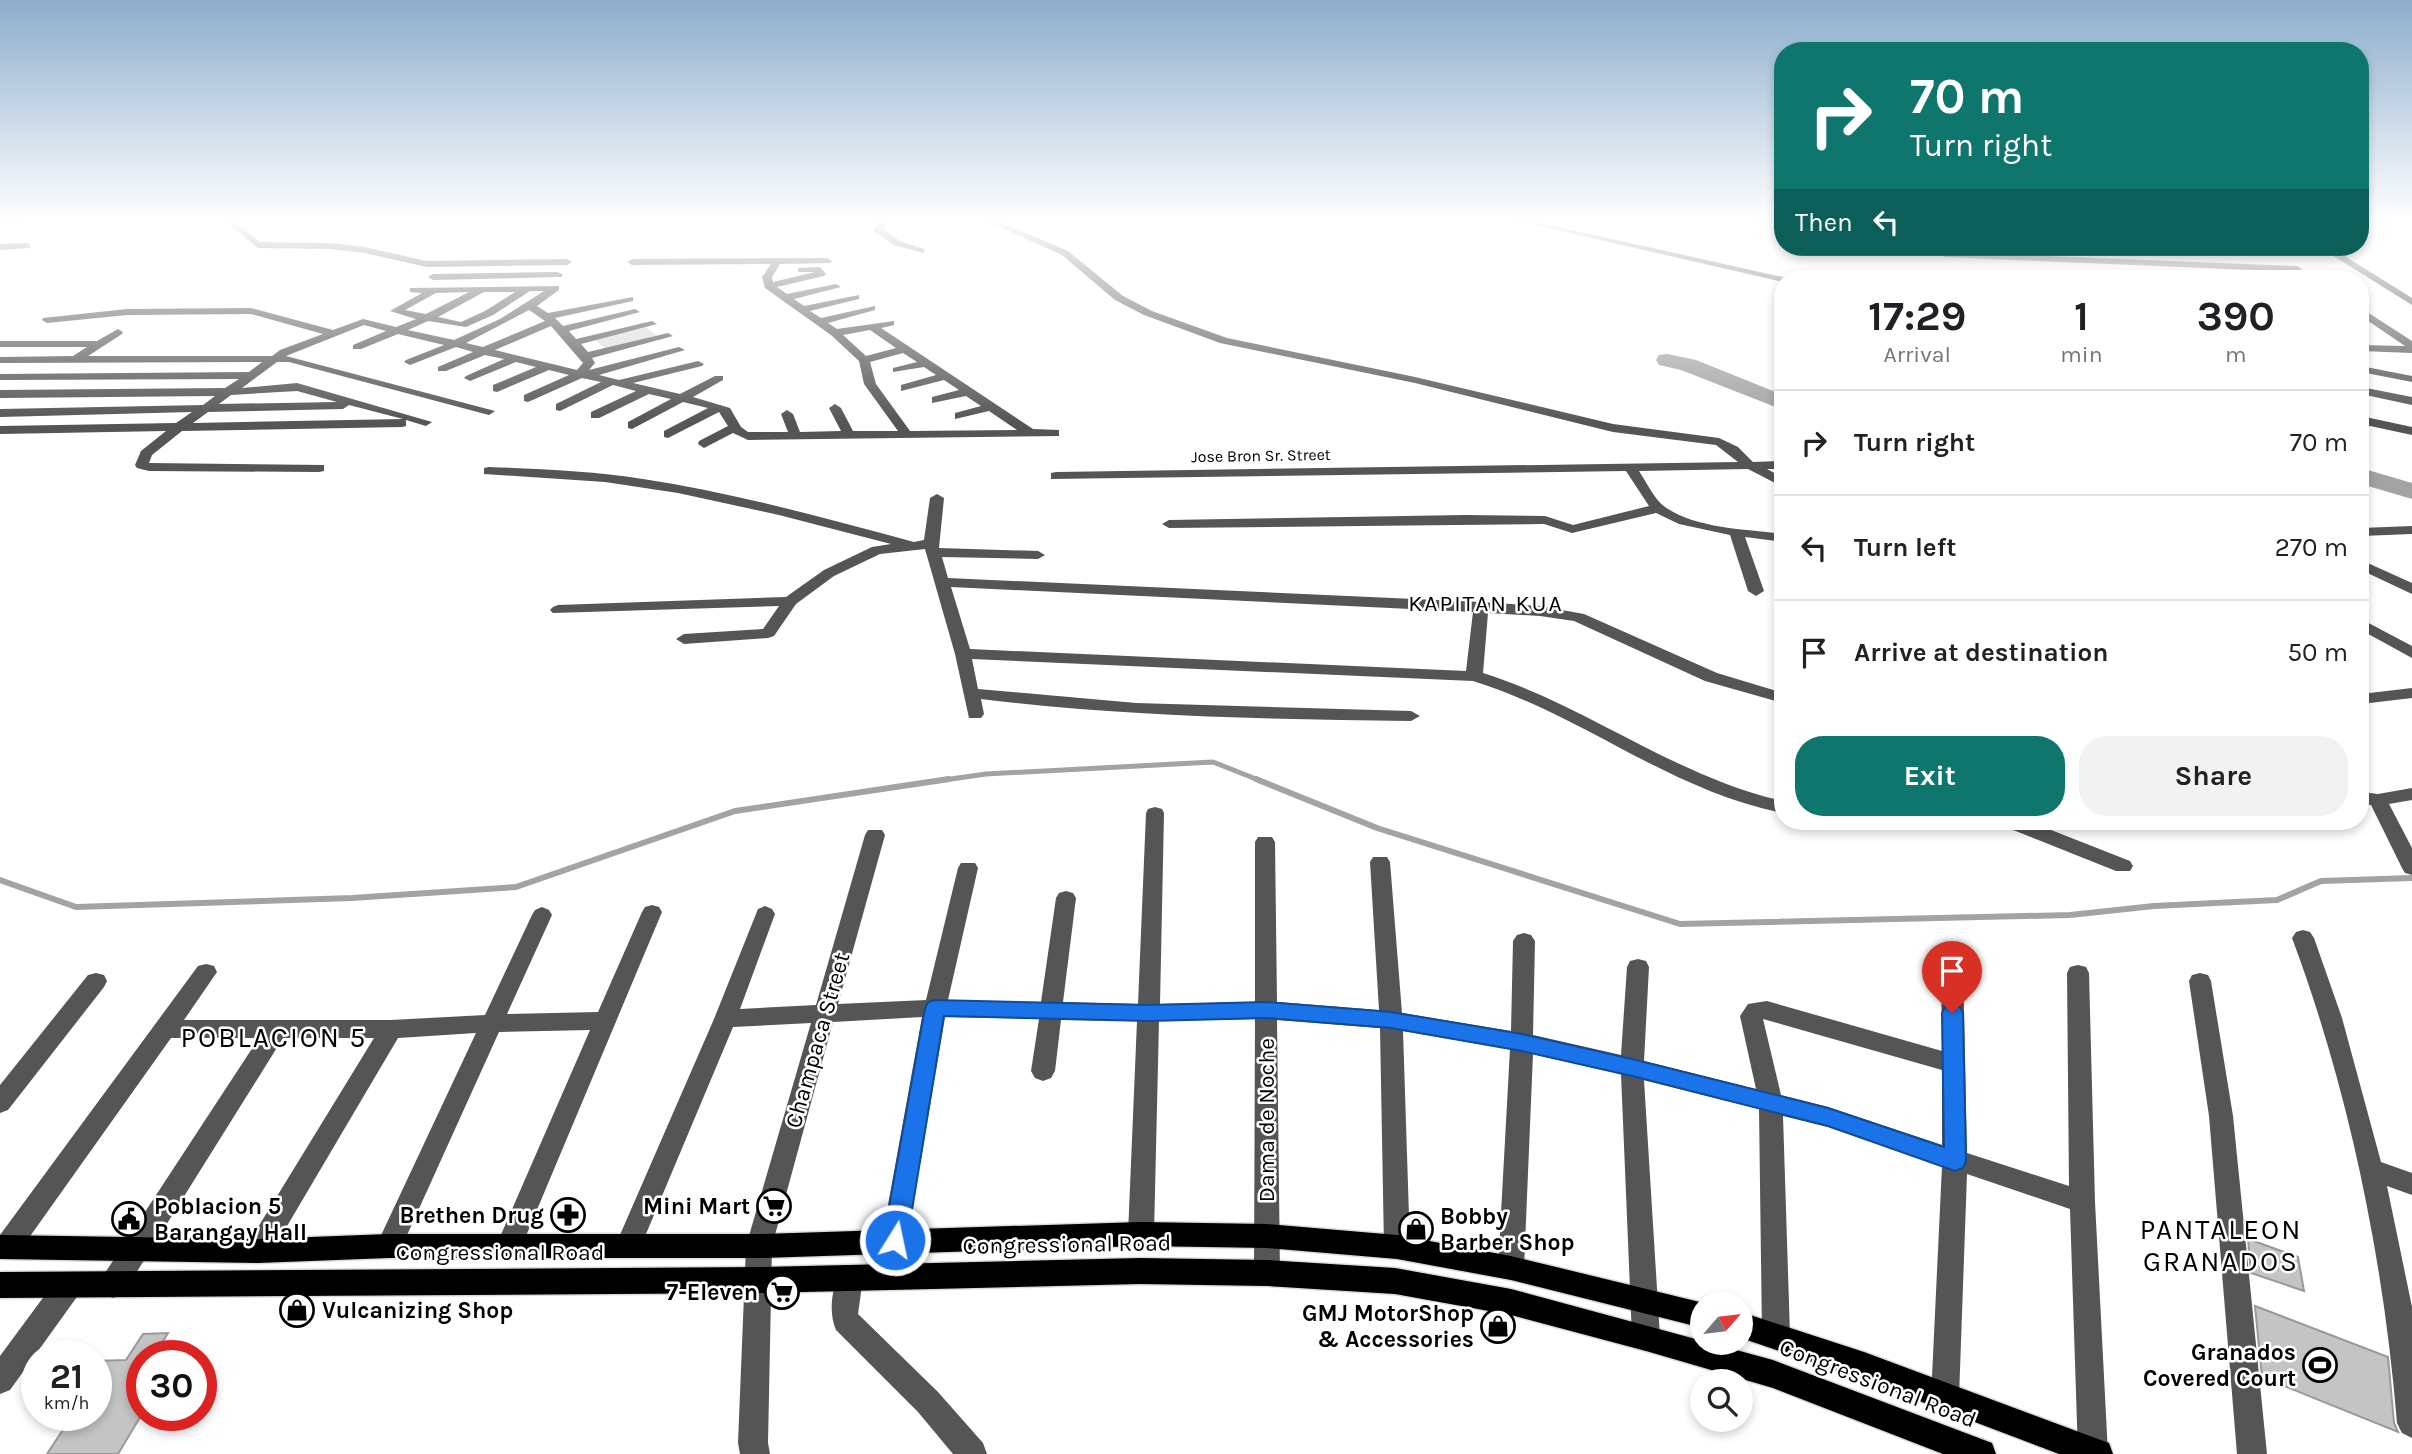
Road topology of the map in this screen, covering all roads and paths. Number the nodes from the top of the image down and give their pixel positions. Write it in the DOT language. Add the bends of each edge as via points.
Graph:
graph roads {
  1 [pos="528,288"];
  2 [pos="771,288"];
  3 [pos="828,288"];
  4 [pos="1107,288"];
  5 [pos="2389,288"];
  6 [pos="481,289"];
  7 [pos="414,290"];
  8 [pos="434,290"];
  9 [pos="855,297"];
  10 [pos="784,298"];
  11 [pos="233,299"];
  12 [pos="629,299"];
  13 [pos="2412,302"];
  14 [pos="531,307"];
  15 [pos="871,309"];
  16 [pos="215,310"];
  17 [pos="800,310"];
  18 [pos="635,312"];
  19 [pos="2369,317"];
  20 [pos="426,319"];
  21 [pos="47,320"];
  22 [pos="818,322"];
  23 [pos="553,323"];
  24 [pos="890,323"];
  25 [pos="652,324"];
  26 [pos="871,326"];
  27 [pos="2369,327"];
  28 [pos="2386,328"];
  29 [pos="401,331"];
  30 [pos="118,332"];
  31 [pos="333,333"];
  32 [pos="835,333"];
  33 [pos="668,336"];
  34 [pos="457,343"];
  35 [pos="572,343"];
  36 [pos="0,344"];
  37 [pos="99,344"];
  38 [pos="357,347"];
  39 [pos="2369,348"];
  40 [pos="2412,348"];
  41 [pos="904,349"];
  42 [pos="679,350"];
  43 [pos="486,351"];
  44 [pos="585,356"];
  45 [pos="275,358"];
  46 [pos="516,358"];
  47 [pos="76,359"];
  48 [pos="0,360"];
  49 [pos="864,360"];
  50 [pos="410,362"];
  51 [pos="926,363"];
  52 [pos="698,364"];
  53 [pos="548,366"];
  54 [pos="442,369"];
  55 [pos="898,370"];
  56 [pos="2369,371"];
  57 [pos="583,374"];
  58 [pos="252,375"];
  59 [pos="946,376"];
  60 [pos="0,377"];
  61 [pos="48,377"];
  62 [pos="470,378"];
  63 [pos="719,379"];
  64 [pos="2412,379"];
  65 [pos="616,382"];
  66 [pos="497,388"];
  67 [pos="905,388"];
  68 [pos="647,390"];
  69 [pos="970,391"];
  70 [pos="230,392"];
  71 [pos="2369,393"];
  72 [pos="0,394"];
  73 [pos="18,394"];
  74 [pos="528,398"];
  75 [pos="682,398"];
  76 [pos="936,400"];
  77 [pos="2412,401"];
  78 [pos="0,405"];
  79 [pos="356,405"];
  80 [pos="993,406"];
  81 [pos="560,407"];
  82 [pos="719,407"];
  83 [pos="835,408"];
  84 [pos="207,409"];
  85 [pos="489,411"];
  86 [pos="0,412"];
  87 [pos="787,414"];
  88 [pos="595,415"];
  89 [pos="959,416"];
  90 [pos="2369,422"];
  91 [pos="632,425"];
  92 [pos="180,428"];
  93 [pos="733,428"];
  94 [pos="0,430"];
  95 [pos="2412,430"];
  96 [pos="1030,433"];
  97 [pos="1055,433"];
  98 [pos="668,434"];
  99 [pos="905,434"];
  100 [pos="795,435"];
  101 [pos="849,435"];
  102 [pos="705,444"];
  103 [pos="1749,465"];
  104 [pos="1774,465"];
  105 [pos="318,468"];
  106 [pos="1631,468"];
  107 [pos="489,471"];
  108 [pos="1056,476"];
  109 [pos="1774,478"];
  110 [pos="937,498"];
  111 [pos="1658,508"];
  112 [pos="1169,524"];
  113 [pos="2412,530"];
  114 [pos="1736,532"];
  115 [pos="2369,532"];
  116 [pos="1774,537"];
  117 [pos="914,546"];
  118 [pos="933,548"];
  119 [pos="1038,555"];
  120 [pos="2369,568"];
  121 [pos="2412,577"];
  122 [pos="2395,581"];
  123 [pos="941,582"];
  124 [pos="2412,589"];
  125 [pos="1756,591"];
  126 [pos="790,601"];
  127 [pos="1481,607"];
  128 [pos="558,610"];
  129 [pos="2369,629"];
  130 [pos="684,639"];
  131 [pos="2412,653"];
  132 [pos="963,654"];
  133 [pos="1475,676"];
  134 [pos="972,693"];
  135 [pos="2412,693"];
  136 [pos="1774,695"];
  137 [pos="2369,698"];
  138 [pos="975,714"];
  139 [pos="1411,716"];
  140 [pos="2412,794"];
  141 [pos="2369,799"];
  142 [pos="1774,806"];
  143 [pos="1155,813"];
  144 [pos="2033,830"];
  145 [pos="875,835"];
  146 [pos="1265,842"];
  147 [pos="1380,862"];
  148 [pos="2123,866"];
  149 [pos="968,868"];
  150 [pos="2412,868"];
  151 [pos="1066,898"];
  152 [pos="652,912"];
  153 [pos="765,914"];
  154 [pos="542,915"];
  155 [pos="2303,938"];
  156 [pos="1524,940"];
  157 [pos="1952,963"];
  158 [pos="1638,967"];
  159 [pos="206,972"];
  160 [pos="2078,973"];
  161 [pos="96,981"];
  162 [pos="2200,981"];
  163 [pos="935,1008"];
  164 [pos="1266,1010"];
  165 [pos="1051,1011"];
  166 [pos="1148,1013"];
  167 [pos="824,1015"];
  168 [pos="725,1019"];
  169 [pos="1391,1020"];
  170 [pos="605,1021"];
  171 [pos="493,1023"];
  172 [pos="166,1029"];
  173 [pos="277,1029"];
  174 [pos="391,1029"];
  175 [pos="1522,1042"];
  176 [pos="1953,1064"];
  177 [pos="1632,1067"];
  178 [pos="1044,1071"];
  179 [pos="0,1103"];
  180 [pos="1771,1104"];
  181 [pos="1955,1161"];
  182 [pos="2372,1170"];
  183 [pos="2412,1184"];
  184 [pos="2082,1202"];
  185 [pos="1141,1234"];
  186 [pos="1267,1236"];
  187 [pos="895,1240"];
  188 [pos="629,1244"];
  189 [pos="389,1246"];
  190 [pos="509,1246"];
  191 [pos="759,1246"];
  192 [pos="3,1247"];
  193 [pos="1397,1247"];
  194 [pos="138,1249"];
  195 [pos="258,1251"];
  196 [pos="1511,1268"];
  197 [pos="1267,1273"];
  198 [pos="888,1277"];
  199 [pos="850,1278"];
  200 [pos="759,1280"];
  201 [pos="0,1285"];
  202 [pos="69,1285"];
  203 [pos="113,1285"];
  204 [pos="1644,1299"];
  205 [pos="1690,1311"];
  206 [pos="1754,1329"];
  207 [pos="1776,1335"];
  208 [pos="1646,1337"];
  209 [pos="0,1380"];
  210 [pos="1945,1398"];
  211 [pos="2412,1423"];
  212 [pos="2095,1453"];
  213 [pos="755,1454"];
  214 [pos="972,1454"];
  215 [pos="1982,1454"];
  216 [pos="2252,1454"];
  1 -- 6 [label="street"];
  1 -- 14 [label="street" via="555,288"];
  1 -- 20 [label="street" via="467,324"];
  2 -- 10 [label="street"];
  3 -- 10 [label="street"];
  4 -- 103 [label="street" via="1148,313 1224,341 1415,380 1613,428 1719,442"];
  5 -- 13 [label="street"];
  6 -- 8 [label="street"];
  6 -- 20 [label="street"];
  7 -- 8 [label="street"];
  8 -- 20 [label="street" via="395,311"];
  9 -- 17 [label="street"];
  10 -- 17 [label="street"];
  11 -- 16 [label="street"];
  12 -- 23 [label="street"];
  14 -- 23 [label="street"];
  14 -- 34 [label="street"];
  15 -- 22 [label="street"];
  16 -- 21 [label="street"];
  16 -- 31 [label="street" via="251,312"];
  17 -- 22 [label="street"];
  18 -- 23 [label="street"];
  19 -- 28 [label="street"];
  20 -- 29 [label="street"];
  22 -- 32 [label="street"];
  23 -- 35 [label="street"];
  23 -- 43 [label="street"];
  24 -- 26 [label="street"];
  25 -- 35 [label="street"];
  26 -- 32 [label="street"];
  26 -- 41 [label="street"];
  27 -- 28 [label="street"];
  28 -- 40 [label="street"];
  29 -- 31 [label="street" via="363,322"];
  29 -- 34 [label="street"];
  29 -- 38 [label="street"];
  30 -- 37 [label="street"];
  31 -- 45 [label="street"];
  32 -- 49 [label="street"];
  33 -- 44 [label="street"];
  34 -- 43 [label="street"];
  34 -- 50 [label="street"];
  35 -- 44 [label="street"];
  36 -- 37 [label="street"];
  37 -- 47 [label="street"];
  39 -- 40 [label="street"];
  41 -- 49 [label="street"];
  41 -- 51 [label="street"];
  42 -- 57 [label="street"];
  43 -- 46 [label="street"];
  43 -- 54 [label="street"];
  44 -- 57 [label="street" via="589,363"];
  45 -- 47 [label="street"];
  45 -- 58 [label="street"];
  45 -- 85 [label="street"];
  46 -- 53 [label="street"];
  46 -- 62 [label="street"];
  47 -- 48 [label="street"];
  47 -- 61 [label="street"];
  49 -- 99 [label="street" via="870,384"];
  51 -- 55 [label="street"];
  51 -- 59 [label="street"];
  52 -- 65 [label="street"];
  53 -- 57 [label="street"];
  53 -- 66 [label="street"];
  56 -- 64 [label="street"];
  57 -- 65 [label="street"];
  57 -- 74 [label="street"];
  58 -- 61 [label="street"];
  58 -- 70 [label="street"];
  59 -- 67 [label="street"];
  59 -- 69 [label="street"];
  60 -- 61 [label="street"];
  61 -- 73 [label="street"];
  63 -- 75 [label="street"];
  65 -- 68 [label="street"];
  65 -- 81 [label="street"];
  68 -- 75 [label="street"];
  68 -- 88 [label="street"];
  69 -- 76 [label="street"];
  69 -- 80 [label="street"];
  70 -- 73 [label="street"];
  70 -- 79 [label="street" via="297,387"];
  70 -- 84 [label="street"];
  71 -- 77 [label="street"];
  72 -- 73 [label="street"];
  73 -- 78 [label="street"];
  75 -- 82 [label="street"];
  75 -- 91 [label="street"];
  79 -- 84 [label="street"];
  79 -- 92 [label="street" via="426,422"];
  80 -- 89 [label="street"];
  80 -- 96 [label="street"];
  82 -- 93 [label="street" via="726,411"];
  82 -- 98 [label="street"];
  83 -- 101 [label="street"];
  84 -- 86 [label="street"];
  84 -- 92 [label="street"];
  87 -- 100 [label="street"];
  90 -- 95 [label="street"];
  92 -- 94 [label="street"];
  92 -- 105 [label="street" via="147,452 142,465"];
  93 -- 100 [label="street" via="748,436"];
  93 -- 102 [label="street"];
  96 -- 97 [label="street"];
  96 -- 99 [label="street"];
  99 -- 101 [label="street"];
  100 -- 101 [label="street"];
  103 -- 104 [label="street, Jose Bron Sr. Street"];
  103 -- 106 [label="street, Jose Bron Sr. Street"];
  103 -- 109 [label="street"];
  106 -- 108 [label="street, Jose Bron Sr. Street"];
  106 -- 111 [label="street"];
  107 -- 117 [label="street" via="645,483 768,507"];
  110 -- 118 [label="street"];
  111 -- 112 [label="street" via="1572,529 1545,520 1505,519"];
  111 -- 114 [label="street"];
  113 -- 115 [label="street"];
  114 -- 116 [label="street"];
  114 -- 125 [label="street"];
  117 -- 118 [label="street"];
  117 -- 126 [label="street" via="872,552 829,573"];
  118 -- 119 [label="street"];
  118 -- 123 [label="street"];
  120 -- 122 [label="street"];
  121 -- 122 [label="street"];
  122 -- 124 [label="street"];
  123 -- 127 [label="street"];
  123 -- 132 [label="street"];
  126 -- 128 [label="street"];
  126 -- 130 [label="street" via="768,634"];
  127 -- 133 [label="street"];
  127 -- 136 [label="street" via="1578,617 1711,677"];
  129 -- 131 [label="street"];
  132 -- 133 [label="street"];
  132 -- 134 [label="street"];
  133 -- 142 [label="street" via="1524,693 1708,786"];
  134 -- 138 [label="street"];
  134 -- 139 [label="street" via="1041,703 1194,712"];
  135 -- 137 [label="street"];
  140 -- 141 [label="street"];
  141 -- 150 [label="street"];
  143 -- 166 [label="street"];
  144 -- 148 [label="street"];
  145 -- 167 [label="street, Champaca Street"];
  146 -- 164 [label="street, Dama de Noche"];
  147 -- 169 [label="street"];
  149 -- 163 [label="street"];
  151 -- 165 [label="street"];
  152 -- 170 [label="street"];
  153 -- 168 [label="street"];
  154 -- 171 [label="street"];
  155 -- 182 [label="street" via="2324,991"];
  156 -- 175 [label="street"];
  157 -- 176 [label="street"];
  158 -- 177 [label="street"];
  159 -- 172 [label="street"];
  160 -- 184 [label="street"];
  161 -- 179 [label="street"];
  162 -- 216 [label="street" via="2221,1116"];
  163 -- 165 [label="street"];
  163 -- 167 [label="street"];
  163 -- 187 [label="street"];
  164 -- 166 [label="street"];
  164 -- 169 [label="street"];
  164 -- 186 [label="street, Dama de Noche"];
  165 -- 166 [label="street"];
  165 -- 178 [label="street"];
  166 -- 185 [label="street"];
  167 -- 168 [label="street"];
  167 -- 191 [label="street, Champaca Street"];
  168 -- 188 [label="street"];
  169 -- 175 [label="street"];
  169 -- 193 [label="street"];
  170 -- 171 [label="street"];
  170 -- 190 [label="street"];
  171 -- 174 [label="street"];
  171 -- 189 [label="street"];
  172 -- 173 [label="street"];
  172 -- 192 [label="street"];
  173 -- 174 [label="street"];
  173 -- 194 [label="street"];
  174 -- 195 [label="street"];
  175 -- 177 [label="street"];
  175 -- 196 [label="street"];
  176 -- 180 [label="street" via="1756,1010 1751,1016"];
  176 -- 181 [label="street"];
  177 -- 180 [label="street"];
  177 -- 204 [label="street"];
  180 -- 181 [label="street" via="1828,1117"];
  180 -- 207 [label="street"];
  181 -- 184 [label="street"];
  181 -- 210 [label="street"];
  182 -- 183 [label="street"];
  182 -- 211 [label="street" via="2407,1354"];
  184 -- 212 [label="street"];
  185 -- 186 [label="main road, Congressional Road"];
  185 -- 187 [label="main road, Congressional Road"];
  186 -- 193 [label="main road, Congressional Road"];
  186 -- 197 [label="street, Dama de Noche"];
  187 -- 191 [label="main road, Congressional Road"];
  187 -- 198 [label="street"];
  188 -- 190 [label="main road, Congressional Road"];
  188 -- 191 [label="main road, Congressional Road"];
  189 -- 190 [label="main road, Congressional Road"];
  189 -- 195 [label="main road, Congressional Road"];
  191 -- 200 [label="street, Champaca Street"];
  192 -- 194 [label="main road, Congressional Road"];
  193 -- 196 [label="main road, Congressional Road"];
  194 -- 195 [label="main road, Congressional Road"];
  194 -- 203 [label="street"];
  196 -- 204 [label="main road, Congressional Road"];
  197 -- 198 [label="main road, Congressional Road"];
  197 -- 208 [label="main road, Congressional Road" via="1395,1281 1511,1302"];
  198 -- 199 [label="main road, Congressional Road"];
  199 -- 200 [label="main road, Congressional Road"];
  199 -- 214 [label="street" via="846,1321 928,1402"];
  200 -- 203 [label="main road, Congressional Road"];
  200 -- 213 [label="street, Champaca Street"];
  201 -- 202 [label="main road, Congressional Road"];
  202 -- 203 [label="main road, Congressional Road"];
  202 -- 209 [label="street"];
  204 -- 205 [label="main road, Congressional Road"];
  204 -- 208 [label="street"];
  206 -- 207 [label="main road, Congressional Road"];
  207 -- 210 [label="main road, Congressional Road"];
  208 -- 215 [label="main road, Congressional Road" via="1773,1374"];
  210 -- 212 [label="main road, Congressional Road"];
}
